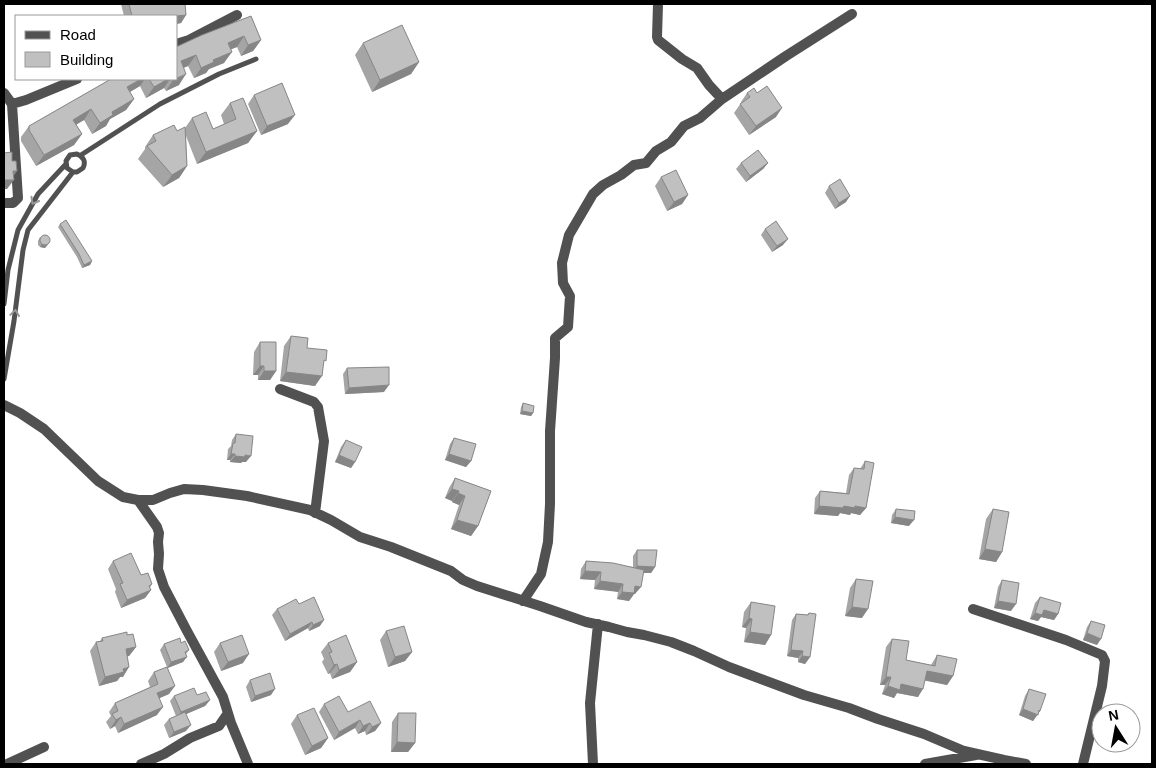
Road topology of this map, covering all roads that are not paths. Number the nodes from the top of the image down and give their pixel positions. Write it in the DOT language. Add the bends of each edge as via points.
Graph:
graph roads {
  1 [pos="658,4"];
  2 [pos="852,14"];
  3 [pos="237,15"];
  4 [pos="178,43"];
  5 [pos="256,59"];
  6 [pos="75,80"];
  7 [pos="4,93"];
  8 [pos="722,99"];
  9 [pos="12,104"];
  10 [pos="80,155"];
  11 [pos="66,164"];
  12 [pos="73,172"];
  13 [pos="4,203"];
  14 [pos="4,304"];
  15 [pos="4,379"];
  16 [pos="280,389"];
  17 [pos="4,405"];
  18 [pos="138,500"];
  19 [pos="315,513"];
  20 [pos="523,600"];
  21 [pos="973,609"];
  22 [pos="598,624"];
  23 [pos="228,714"];
  24 [pos="219,726"];
  25 [pos="234,731"];
  26 [pos="44,747"];
  27 [pos="981,754"];
  28 [pos="7,764"];
  29 [pos="141,764"];
  30 [pos="248,764"];
  31 [pos="593,764"];
  32 [pos="925,764"];
  33 [pos="1026,764"];
  34 [pos="1083,764"];
  1 -- 8 [label="street" via="658,40 697,68"];
  2 -- 8 [label="street"];
  3 -- 4 [label="street"];
  5 -- 10 [label="lane" via="160,104"];
  6 -- 9 [label="street"];
  7 -- 9 [label="street"];
  8 -- 20 [label="street" via="700,118 684,126 646,163 634,165 603,185 593,194 570,235 562,263 563,283 570,296 568,327 555,338 548,542 540,574"];
  9 -- 13 [label="street" via="18,198 13,203"];
  10 -- 11 [label="lane" via="70,155"];
  10 -- 12 [label="lane" via="84,161 83,168"];
  11 -- 12 [label="lane"];
  11 -- 14 [label="lane, one-way" via="38,194 18,230"];
  15 -- 12 [label="lane, one-way" via="28,230"];
  16 -- 19 [label="street" via="314,402 318,407 324,441"];
  17 -- 18 [label="street" via="44,429 98,481 123,497"];
  18 -- 19 [label="street" via="154,500 184,489 203,490 247,496"];
  18 -- 23 [label="street" via="159,533 158,569 164,587 224,697"];
  19 -- 20 [label="street" via="360,537 450,571 477,586"];
  20 -- 22 [label="street"];
  21 -- 34 [label="street" via="1102,655 1105,661 1102,686"];
  22 -- 27 [label="street" via="671,642 729,668"];
  22 -- 31 [label="street" via="590,703"];
  23 -- 24 [label="street"];
  23 -- 25 [label="street"];
  24 -- 25 [label="street"];
  24 -- 29 [label="street"];
  25 -- 30 [label="street"];
  26 -- 28 [label="street"];
  27 -- 32 [label="street"];
  27 -- 33 [label="street"];
}
